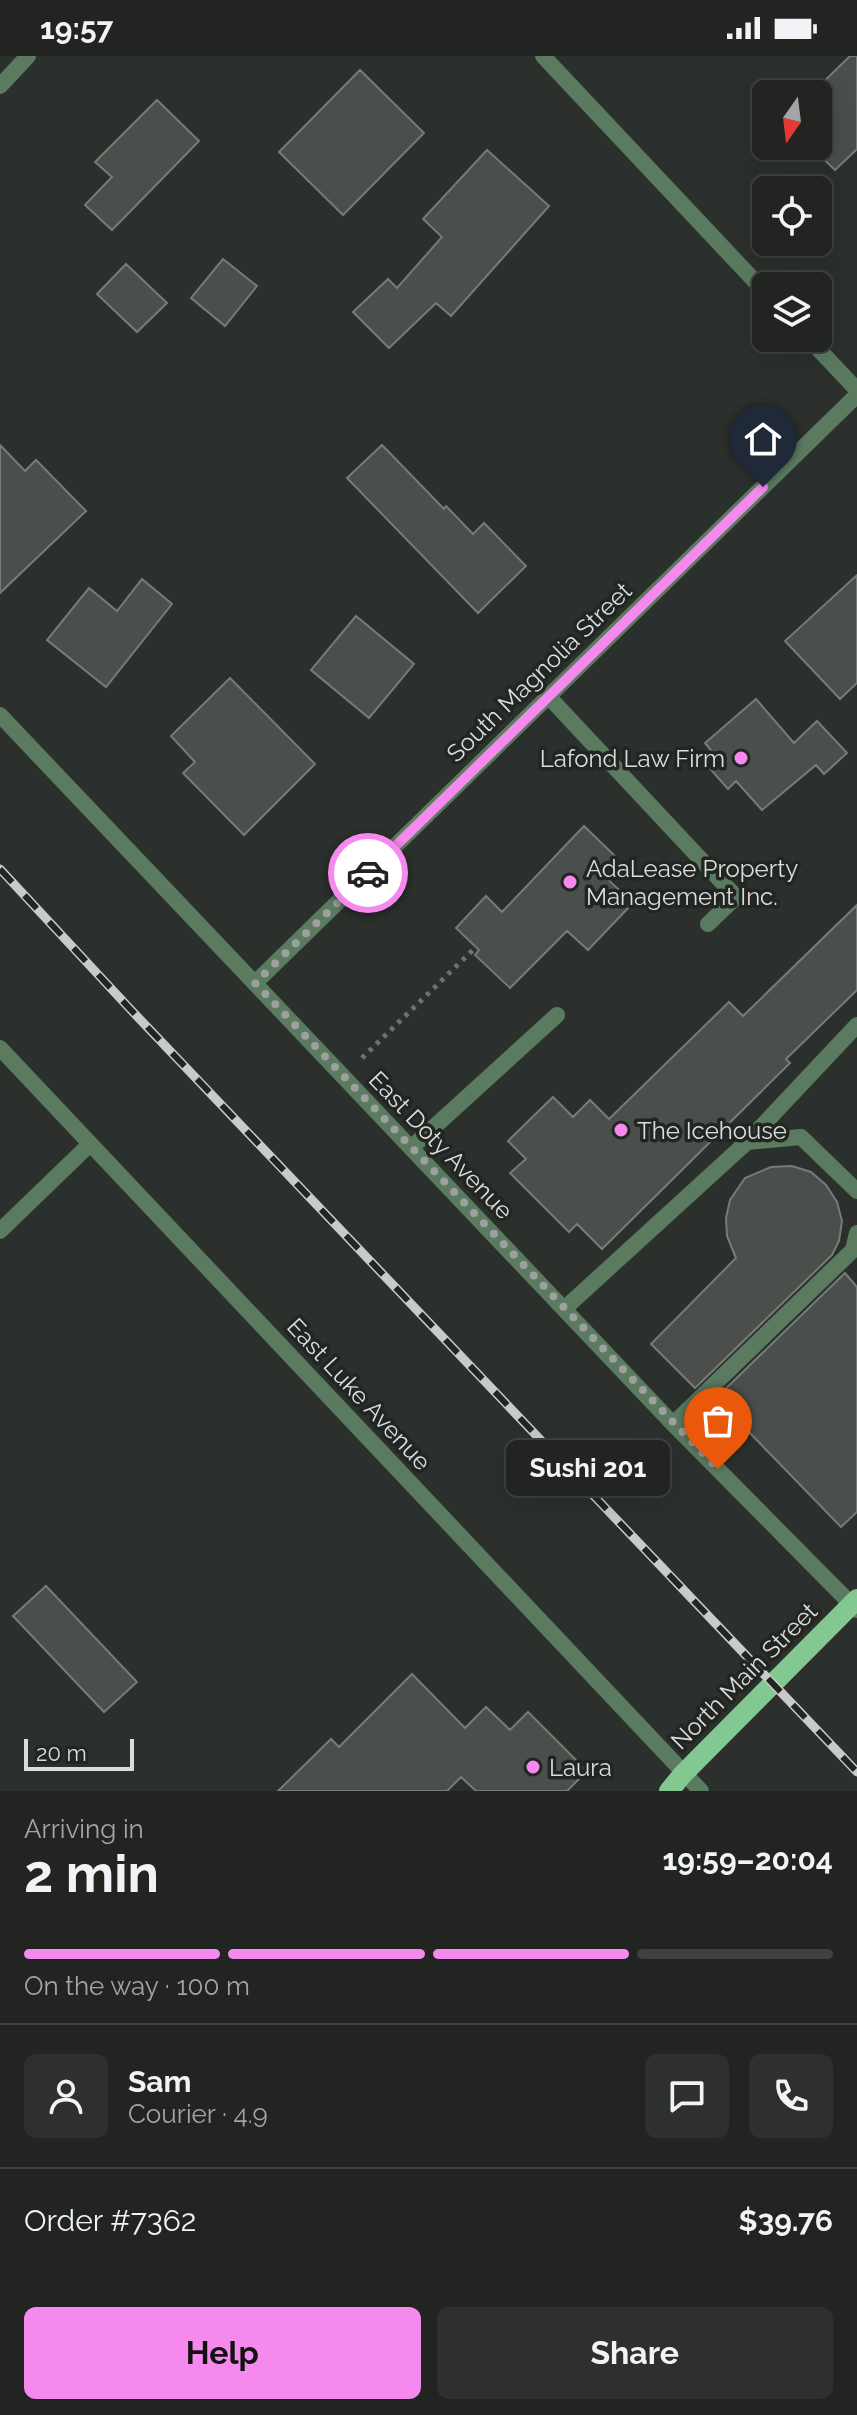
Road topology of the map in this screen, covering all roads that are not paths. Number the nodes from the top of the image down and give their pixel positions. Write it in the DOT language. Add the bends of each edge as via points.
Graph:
graph roads {
  1 [pos="28,56"];
  2 [pos="543,56"];
  3 [pos="0,86"];
  4 [pos="752,278"];
  5 [pos="821,352"];
  6 [pos="857,392"];
  7 [pos="548,696"];
  8 [pos="0,715"];
  9 [pos="708,924"];
  10 [pos="255,983"];
  11 [pos="557,1015"];
  12 [pos="855,1030"];
  13 [pos="0,1048"];
  14 [pos="747,1142"];
  15 [pos="90,1144"];
  16 [pos="411,1148"];
  17 [pos="857,1191"];
  18 [pos="0,1231"];
  19 [pos="856,1243"];
  20 [pos="564,1309"];
  21 [pos="673,1424"];
  22 [pos="855,1605"];
  23 [pos="683,1774"];
  24 [pos="669,1791"];
  25 [pos="701,1791"];
  1 -- 3 [label="street"];
  2 -- 4 [label="street"];
  5 -- 6 [label="street"];
  6 -- 7 [label="street, South Magnolia Street"];
  7 -- 9 [label="street" via="736,897"];
  7 -- 10 [label="street, South Magnolia Street"];
  8 -- 10 [label="street, East Doty Avenue"];
  10 -- 16 [label="street, East Doty Avenue"];
  11 -- 16 [label="street"];
  12 -- 14 [label="street"];
  13 -- 15 [label="street, East Luke Avenue"];
  14 -- 17 [label="street" via="801,1137"];
  14 -- 20 [label="street"];
  15 -- 18 [label="street"];
  15 -- 23 [label="street, East Luke Avenue"];
  16 -- 20 [label="street, East Doty Avenue"];
  19 -- 21 [label="street"];
  20 -- 21 [label="street, East Doty Avenue"];
  21 -- 22 [label="street, East Doty Avenue"];
  22 -- 23 [label="main road, North Main Street"];
  23 -- 24 [label="main road, North Main Street"];
  23 -- 25 [label="street, East Luke Avenue"];
}
